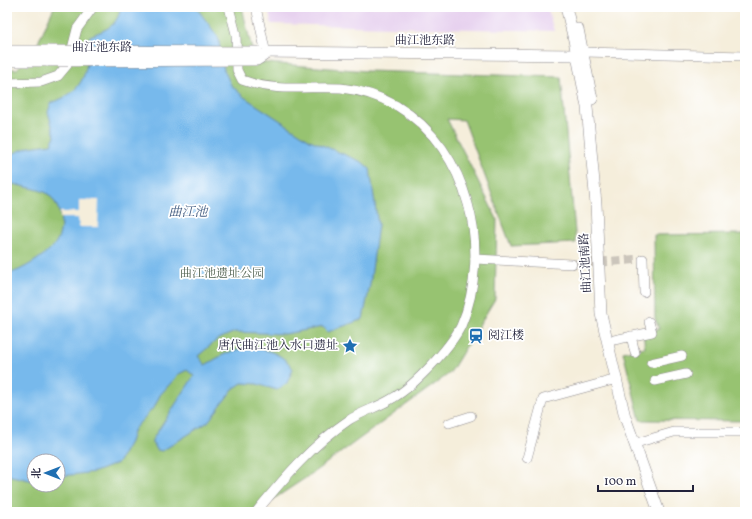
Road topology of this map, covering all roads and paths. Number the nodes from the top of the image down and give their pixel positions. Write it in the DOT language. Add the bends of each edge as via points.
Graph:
graph roads {
  1 [pos="93,7"];
  2 [pos="229,7"];
  3 [pos="256,7"];
  4 [pos="566,7"];
  5 [pos="573,7"];
  6 [pos="7,51"];
  7 [pos="262,53"];
  8 [pos="580,54"];
  9 [pos="745,56"];
  10 [pos="7,61"];
  11 [pos="7,82"];
  12 [pos="475,259"];
  13 [pos="643,259"];
  14 [pos="572,264"];
  15 [pos="644,292"];
  16 [pos="649,322"];
  17 [pos="631,336"];
  18 [pos="614,340"];
  19 [pos="635,353"];
  20 [pos="682,356"];
  21 [pos="651,363"];
  22 [pos="686,374"];
  23 [pos="617,379"];
  24 [pos="655,381"];
  25 [pos="471,416"];
  26 [pos="449,423"];
  27 [pos="745,432"];
  28 [pos="639,442"];
  29 [pos="528,458"];
  30 [pos="256,512"];
  31 [pos="660,512"];
  32 [pos="667,512"];
  1 -- 11 [label="street" via="77,29 68,64 58,76 41,82"];
  2 -- 12 [label="street" via="236,34 237,70 242,80 277,88 342,88 362,92 397,107 429,132 450,158 462,183 475,234"];
  3 -- 7 [label="street"];
  4 -- 8 [label="main road, 曲江池南路"];
  5 -- 8 [label="main road, 曲江池南路"];
  6 -- 7 [label="main road, 曲江池东路, bridge"];
  7 -- 8 [label="main road, 曲江池东路"];
  7 -- 10 [label="main road, 曲江池东路, bridge" via="258,60"];
  8 -- 9 [label="street"];
  8 -- 18 [label="main road, 曲江池南路" via="594,106 603,204 608,313"];
  8 -- 23 [label="main road, 曲江池南路" via="596,204 601,314"];
  12 -- 14 [label="street"];
  12 -- 30 [label="street" via="471,290 461,326 428,369 394,398 350,420 311,451"];
  13 -- 15 [label="street"];
  16 -- 17 [label="street" via="653,336"];
  17 -- 18 [label="street"];
  17 -- 19 [label="street"];
  18 -- 28 [label="main road, 曲江池南路"];
  20 -- 21 [label="street"];
  22 -- 24 [label="street"];
  23 -- 28 [label="main road, 曲江池南路" via="625,417"];
  23 -- 29 [label="street" via="543,399"];
  25 -- 26 [label="street"];
  27 -- 28 [label="street" via="674,432"];
  28 -- 31 [label="main road, 曲江池南路"];
  28 -- 32 [label="main road, 曲江池南路"];
}
